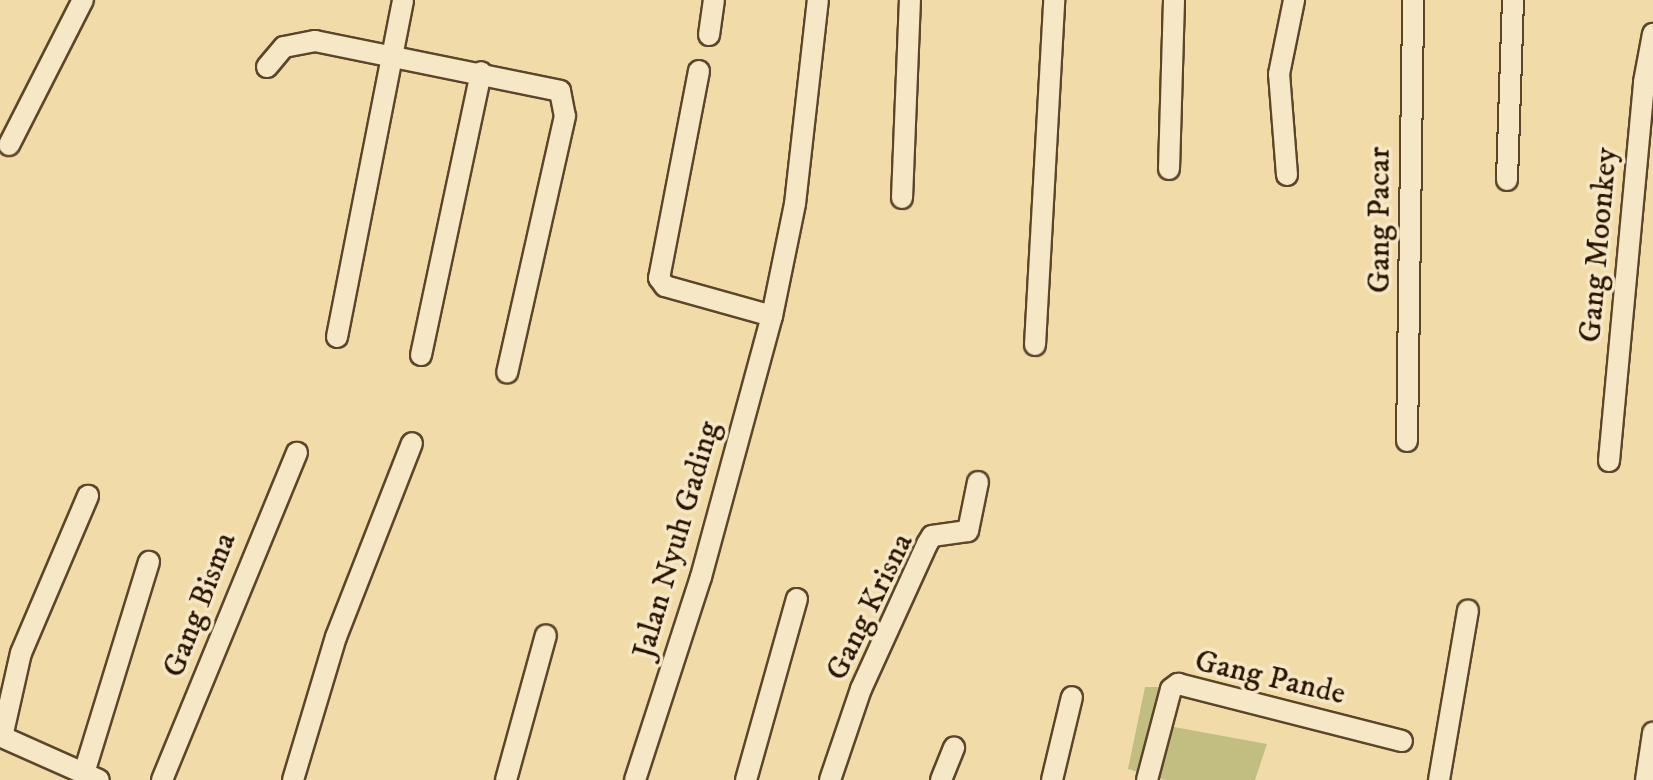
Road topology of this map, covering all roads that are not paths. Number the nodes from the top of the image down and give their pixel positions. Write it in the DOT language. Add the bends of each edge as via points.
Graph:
graph roads {
  1 [pos="83,0"];
  2 [pos="403,0"];
  3 [pos="714,0"];
  4 [pos="818,0"];
  5 [pos="910,0"];
  6 [pos="1054,0"];
  7 [pos="1174,0"];
  8 [pos="1294,0"];
  9 [pos="1413,0"];
  10 [pos="1513,0"];
  11 [pos="1653,34"];
  12 [pos="709,35"];
  13 [pos="390,56"];
  14 [pos="267,67"];
  15 [pos="699,71"];
  16 [pos="481,72"];
  17 [pos="9,145"];
  18 [pos="1169,169"];
  19 [pos="1287,175"];
  20 [pos="1507,180"];
  21 [pos="902,198"];
  22 [pos="772,316"];
  23 [pos="337,337"];
  24 [pos="1035,345"];
  25 [pos="421,355"];
  26 [pos="507,373"];
  27 [pos="1407,441"];
  28 [pos="412,443"];
  29 [pos="297,453"];
  30 [pos="1609,461"];
  31 [pos="978,482"];
  32 [pos="88,496"];
  33 [pos="149,562"];
  34 [pos="797,599"];
  35 [pos="1468,610"];
  36 [pos="546,635"];
  37 [pos="1072,697"];
  38 [pos="1653,733"];
  39 [pos="1,737"];
  40 [pos="1402,741"];
  41 [pos="954,748"];
  42 [pos="92,776"];
  43 [pos="162,780"];
  44 [pos="293,780"];
  45 [pos="506,780"];
  46 [pos="635,780"];
  47 [pos="746,780"];
  48 [pos="830,780"];
  49 [pos="941,780"];
  50 [pos="1052,780"];
  51 [pos="1147,780"];
  52 [pos="1439,780"];
  53 [pos="1646,780"];
  1 -- 17 [label="street"];
  2 -- 13 [label="street"];
  3 -- 12 [label="street"];
  4 -- 22 [label="street, Jalan Nyuh Gading" via="795,204"];
  5 -- 21 [label="street"];
  6 -- 24 [label="street"];
  7 -- 18 [label="street"];
  8 -- 19 [label="street" via="1279,74"];
  9 -- 27 [label="street, Gang Pacar"];
  10 -- 20 [label="street"];
  11 -- 30 [label="street, Gang Moonkey" via="1644,82"];
  13 -- 14 [label="street" via="299,41 275,53"];
  13 -- 16 [label="street"];
  13 -- 23 [label="street"];
  15 -- 22 [label="street" via="659,278 665,286"];
  16 -- 25 [label="street"];
  16 -- 26 [label="street" via="556,89 566,104"];
  22 -- 46 [label="street, Jalan Nyuh Gading" via="701,577"];
  28 -- 44 [label="street" via="336,637"];
  29 -- 43 [label="street, Gang Bisma"];
  31 -- 48 [label="street, Gang Krisna" via="968,531 932,536 927,544 861,689"];
  32 -- 39 [label="street" via="21,653"];
  33 -- 42 [label="street"];
  34 -- 47 [label="street"];
  35 -- 52 [label="street"];
  36 -- 45 [label="street"];
  37 -- 50 [label="street"];
  38 -- 53 [label="street"];
  39 -- 42 [label="street"];
  40 -- 51 [label="street, Gang Pande" via="1178,684 1171,689"];
  41 -- 49 [label="street"];
}
